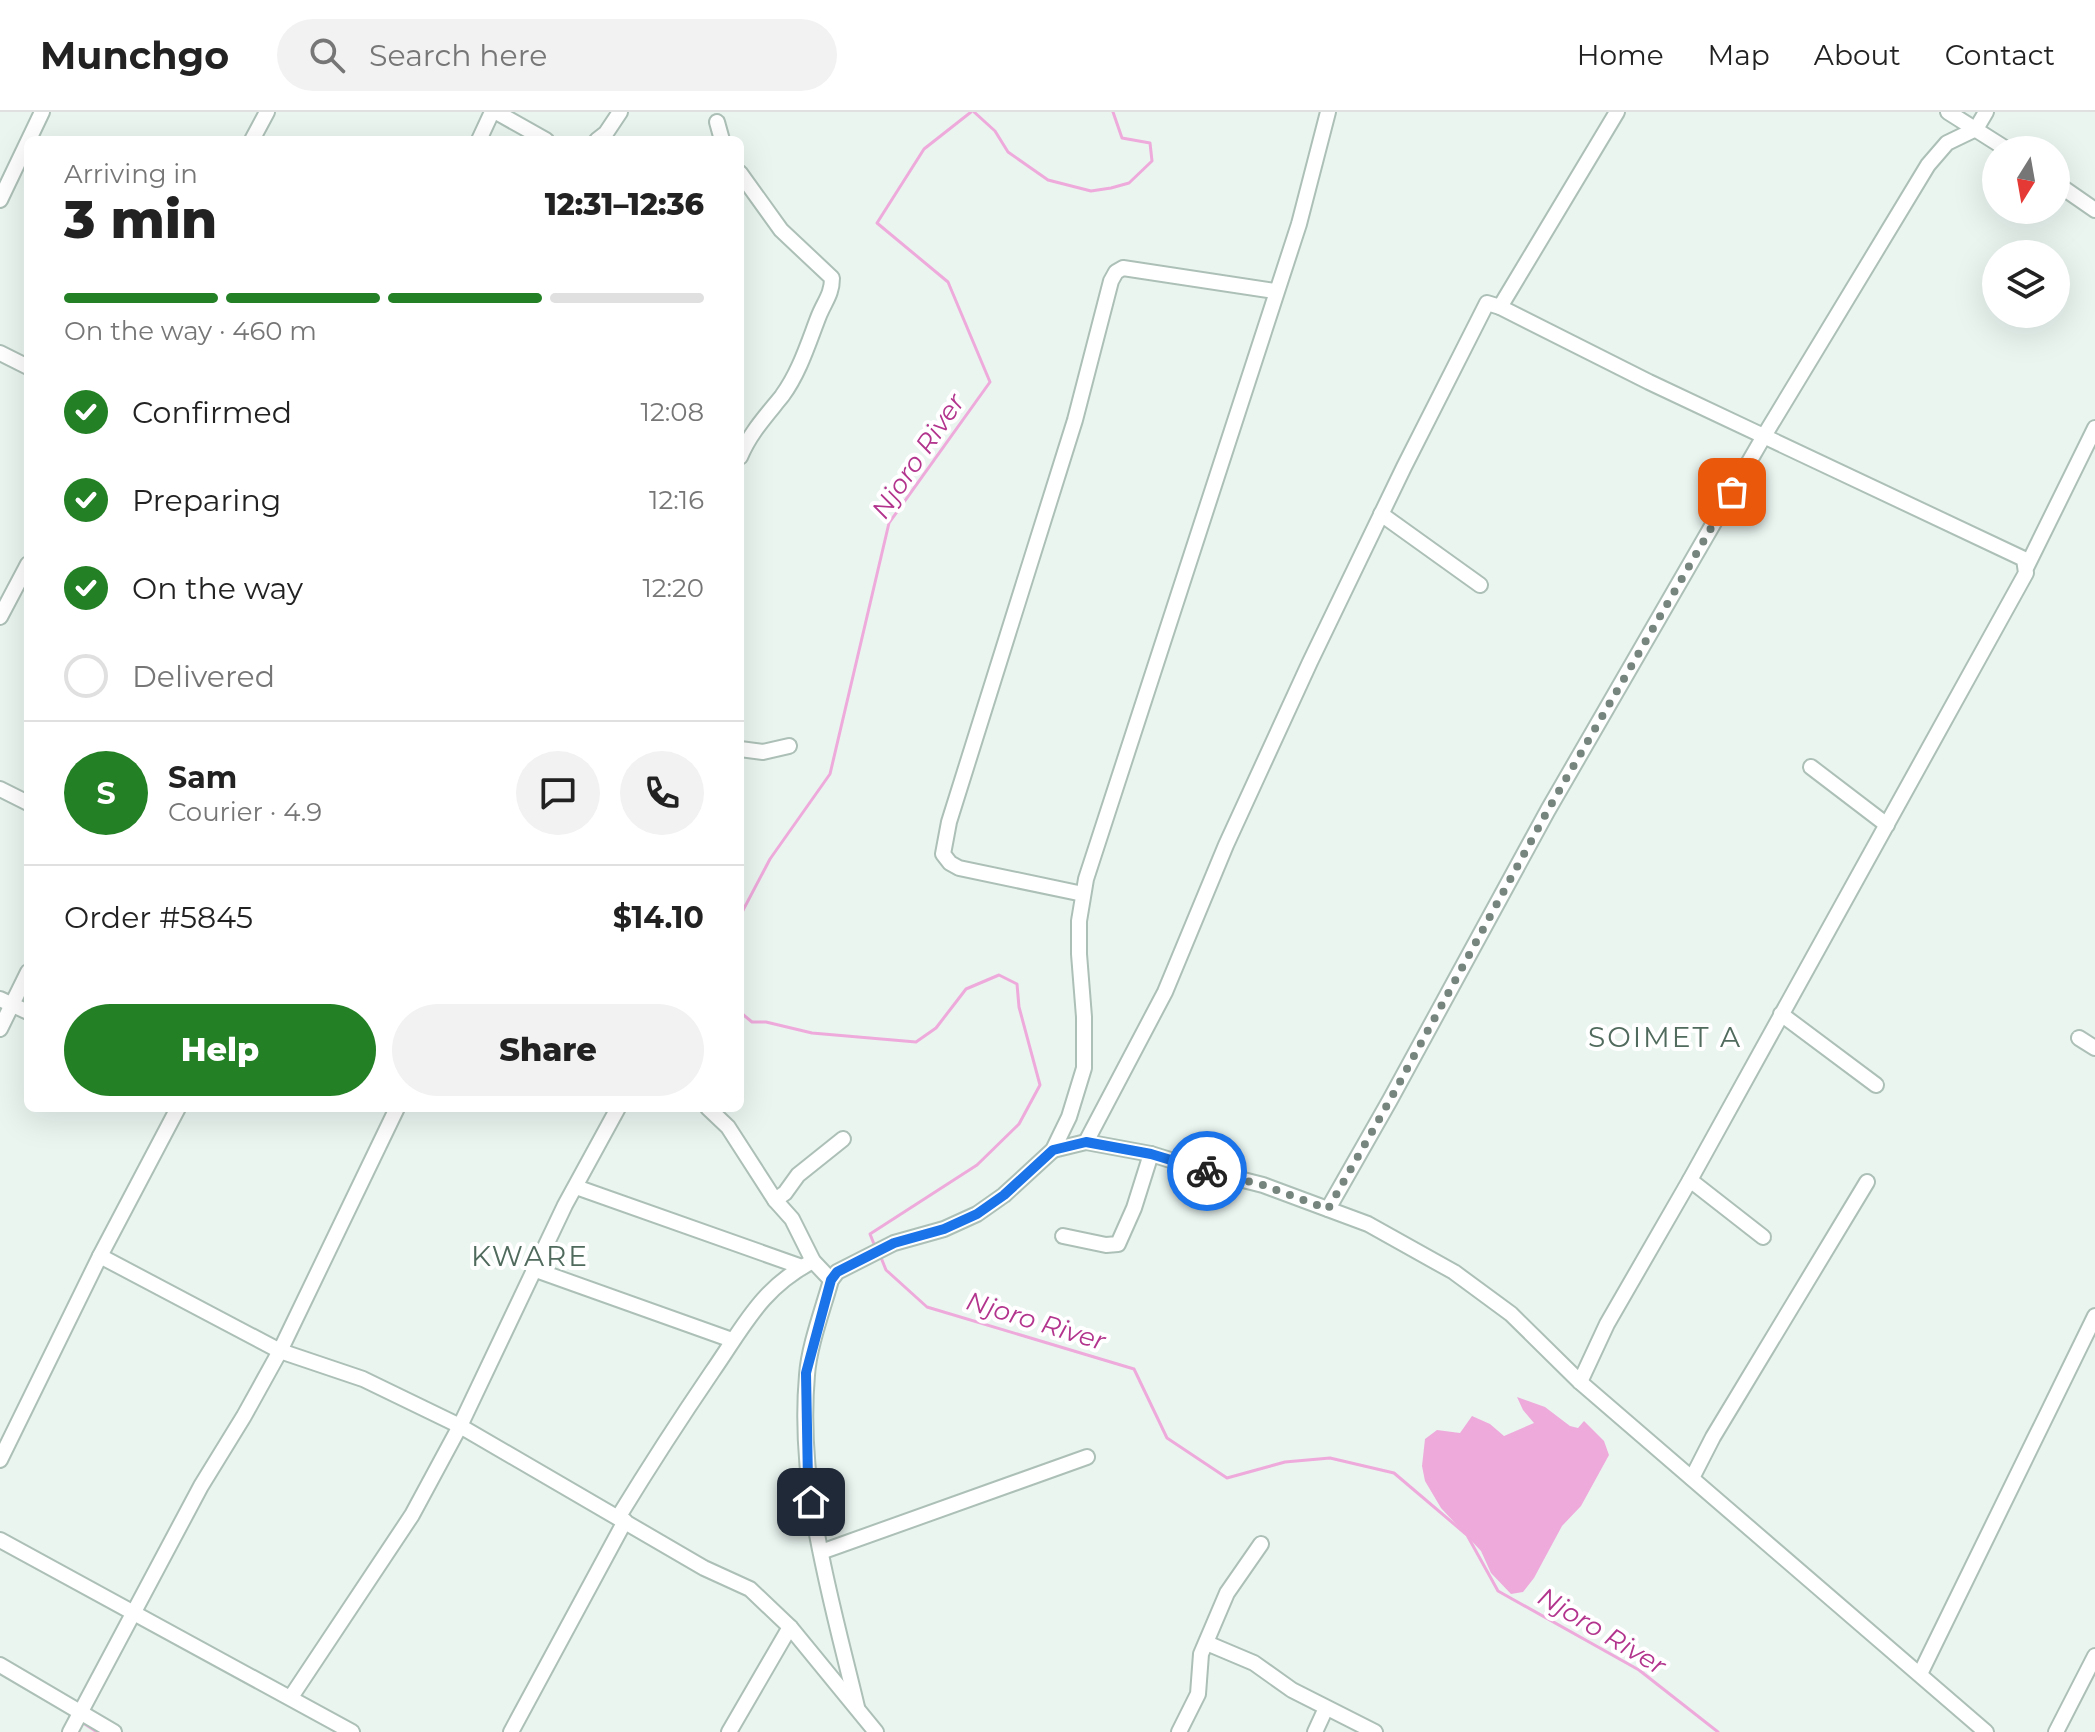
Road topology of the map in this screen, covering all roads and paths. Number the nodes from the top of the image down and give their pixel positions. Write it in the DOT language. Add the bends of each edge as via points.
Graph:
graph roads {
  1 [pos="42,112"];
  2 [pos="267,112"];
  3 [pos="494,112"];
  4 [pos="620,112"];
  5 [pos="1328,112"];
  6 [pos="1617,112"];
  7 [pos="1948,112"];
  8 [pos="1986,112"];
  9 [pos="717,122"];
  10 [pos="1976,129"];
  11 [pos="31,136"];
  12 [pos="254,136"];
  13 [pos="481,136"];
  14 [pos="539,136"];
  15 [pos="602,136"];
  16 [pos="721,136"];
  17 [pos="1987,136"];
  18 [pos="24,150"];
  19 [pos="744,179"];
  20 [pos="2070,193"];
  21 [pos="0,200"];
  22 [pos="2095,210"];
  23 [pos="1275,291"];
  24 [pos="1500,307"];
  25 [pos="0,353"];
  26 [pos="24,365"];
  27 [pos="2095,428"];
  28 [pos="1764,436"];
  29 [pos="744,447"];
  30 [pos="1381,514"];
  31 [pos="2027,566"];
  32 [pos="24,572"];
  33 [pos="1480,585"];
  34 [pos="0,617"];
  35 [pos="789,746"];
  36 [pos="744,750"];
  37 [pos="1811,767"];
  38 [pos="0,789"];
  39 [pos="24,801"];
  40 [pos="1887,825"];
  41 [pos="1083,894"];
  42 [pos="24,977"];
  43 [pos="6,1002"];
  44 [pos="1781,1014"];
  45 [pos="0,1029"];
  46 [pos="2079,1038"];
  47 [pos="2095,1048"];
  48 [pos="1876,1085"];
  49 [pos="176,1112"];
  50 [pos="395,1112"];
  51 [pos="616,1112"];
  52 [pos="712,1112"];
  53 [pos="843,1139"];
  54 [pos="1086,1142"];
  55 [pos="1053,1150"];
  56 [pos="1151,1154"];
  57 [pos="1690,1180"];
  58 [pos="1867,1182"];
  59 [pos="576,1187"];
  60 [pos="775,1200"];
  61 [pos="1328,1209"];
  62 [pos="1063,1236"];
  63 [pos="1763,1237"];
  64 [pos="100,1256"];
  65 [pos="808,1264"];
  66 [pos="533,1269"];
  67 [pos="831,1280"];
  68 [pos="2095,1316"];
  69 [pos="732,1340"];
  70 [pos="280,1351"];
  71 [pos="1580,1382"];
  72 [pos="460,1426"];
  73 [pos="1087,1457"];
  74 [pos="0,1460"];
  75 [pos="1692,1478"];
  76 [pos="622,1518"];
  77 [pos="0,1540"];
  78 [pos="1261,1544"];
  79 [pos="821,1552"];
  80 [pos="135,1612"];
  81 [pos="790,1627"];
  82 [pos="1208,1641"];
  83 [pos="2095,1656"];
  84 [pos="0,1665"];
  85 [pos="1920,1674"];
  86 [pos="291,1697"];
  87 [pos="857,1707"];
  88 [pos="1326,1708"];
  89 [pos="81,1713"];
  90 [pos="70,1732"];
  91 [pos="114,1732"];
  92 [pos="352,1732"];
  93 [pos="511,1732"];
  94 [pos="729,1732"];
  95 [pos="876,1732"];
  96 [pos="1179,1732"];
  97 [pos="1315,1732"];
  98 [pos="1375,1732"];
  99 [pos="1986,1732"];
  100 [pos="2056,1732"];
  1 -- 11 [label="street"];
  2 -- 12 [label="street"];
  3 -- 13 [label="street"];
  3 -- 14 [label="street"];
  4 -- 15 [label="street"];
  5 -- 23 [label="street"];
  6 -- 24 [label="street"];
  7 -- 10 [label="street"];
  8 -- 10 [label="street"];
  9 -- 16 [label="street"];
  10 -- 17 [label="street"];
  10 -- 28 [label="street" via="1947,143 1928,165"];
  18 -- 21 [label="street"];
  19 -- 29 [label="street" via="781,230 832,278 829,300 788,386"];
  20 -- 22 [label="street"];
  23 -- 41 [label="street"];
  23 -- 41 [label="street" via="1123,268 1111,281 1075,420 943,842 943,854 959,868"];
  24 -- 28 [label="street"];
  24 -- 30 [label="street" via="1487,303"];
  25 -- 26 [label="street"];
  27 -- 31 [label="street"];
  28 -- 31 [label="street" via="2024,559"];
  28 -- 61 [label="street" via="1548,810"];
  30 -- 33 [label="street"];
  30 -- 54 [label="street" via="1226,845 1165,992"];
  31 -- 40 [label="street"];
  32 -- 34 [label="street"];
  35 -- 36 [label="street"];
  37 -- 40 [label="street"];
  38 -- 39 [label="street"];
  40 -- 44 [label="street"];
  41 -- 55 [label="street" via="1079,954 1084,1068"];
  42 -- 43 [label="street"];
  43 -- 45 [label="street"];
  44 -- 48 [label="street"];
  44 -- 57 [label="street"];
  46 -- 47 [label="street"];
  49 -- 64 [label="street"];
  50 -- 70 [label="street"];
  51 -- 59 [label="street"];
  52 -- 60 [label="street" via="728,1127"];
  53 -- 60 [label="street"];
  54 -- 55 [label="street"];
  54 -- 56 [label="street"];
  55 -- 67 [label="street" via="977,1214 894,1243"];
  56 -- 61 [label="street"];
  56 -- 62 [label="street" via="1118,1244"];
  57 -- 63 [label="street"];
  57 -- 71 [label="street" via="1607,1324"];
  58 -- 75 [label="street"];
  59 -- 65 [label="street"];
  59 -- 66 [label="street"];
  60 -- 65 [label="street" via="792,1219"];
  61 -- 71 [label="street" via="1368,1224 1454,1272 1511,1314"];
  64 -- 70 [label="street"];
  64 -- 74 [label="street"];
  65 -- 67 [label="street"];
  65 -- 69 [label="street" via="757,1303"];
  66 -- 69 [label="street"];
  66 -- 72 [label="street"];
  67 -- 79 [label="street" via="806,1373 808,1482"];
  68 -- 85 [label="street"];
  69 -- 76 [label="street"];
  70 -- 72 [label="street" via="363,1379"];
  70 -- 80 [label="street"];
  71 -- 75 [label="street"];
  72 -- 76 [label="street"];
  72 -- 86 [label="street" via="412,1515"];
  73 -- 79 [label="street"];
  75 -- 85 [label="street"];
  76 -- 81 [label="street" via="750,1589"];
  76 -- 93 [label="street"];
  77 -- 80 [label="street"];
  78 -- 82 [label="street" via="1227,1593"];
  79 -- 87 [label="street"];
  80 -- 86 [label="street"];
  80 -- 89 [label="street"];
  81 -- 87 [label="street"];
  81 -- 94 [label="street"];
  82 -- 88 [label="street"];
  82 -- 96 [label="street" via="1201,1654 1198,1694"];
  83 -- 100 [label="street"];
  84 -- 89 [label="street"];
  85 -- 99 [label="street"];
  86 -- 92 [label="street"];
  87 -- 95 [label="street"];
  88 -- 97 [label="street"];
  88 -- 98 [label="street"];
  89 -- 90 [label="street"];
  89 -- 91 [label="street"];
}
